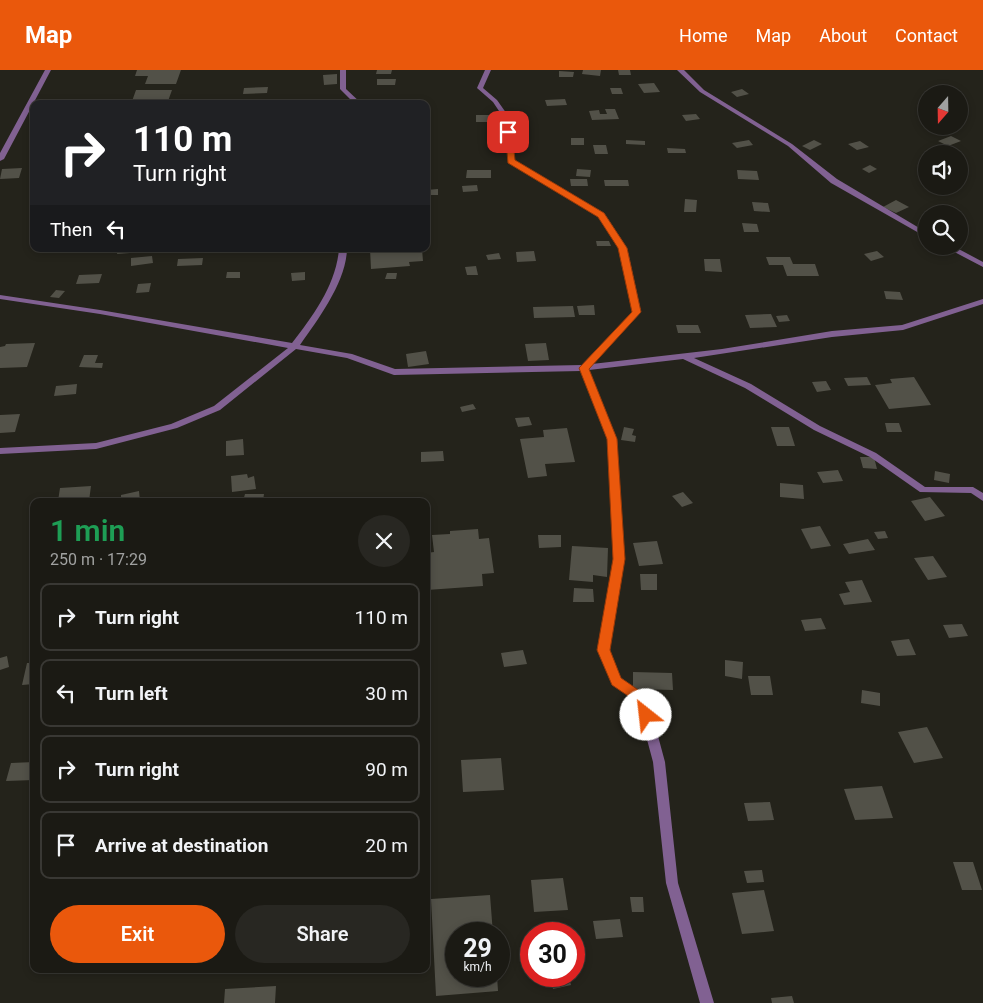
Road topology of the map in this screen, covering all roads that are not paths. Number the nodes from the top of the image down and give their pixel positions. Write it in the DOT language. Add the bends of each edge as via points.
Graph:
graph roads {
  1 [pos="48,70"];
  2 [pos="343,70"];
  3 [pos="488,70"];
  4 [pos="680,70"];
  5 [pos="32,100"];
  6 [pos="355,100"];
  7 [pos="30,103"];
  8 [pos="0,159"];
  9 [pos="918,230"];
  10 [pos="343,252"];
  11 [pos="964,255"];
  12 [pos="983,265"];
  13 [pos="0,297"];
  14 [pos="983,301"];
  15 [pos="294,347"];
  16 [pos="684,357"];
  17 [pos="584,368"];
  18 [pos="0,451"];
  19 [pos="983,498"];
  20 [pos="707,1003"];
  1 -- 5 [label="street"];
  2 -- 6 [label="street" via="343,89"];
  3 -- 17 [label="street" via="480,88 506,118 511,161 602,215 622,248 637,312"];
  4 -- 9 [label="street" via="702,91 790,145 834,181"];
  7 -- 8 [label="street"];
  10 -- 15 [label="street" via="342,262 322,309"];
  11 -- 12 [label="street"];
  13 -- 15 [label="street"];
  14 -- 16 [label="street" via="903,327 832,334"];
  15 -- 17 [label="street" via="349,356 394,372"];
  15 -- 18 [label="street" via="216,408 174,426 96,446"];
  16 -- 17 [label="street"];
  16 -- 19 [label="street" via="748,386 817,428 873,455 923,490 973,490"];
  17 -- 20 [label="street" via="612,439 619,559 603,650 616,681 642,699 659,762 672,883"];
}
